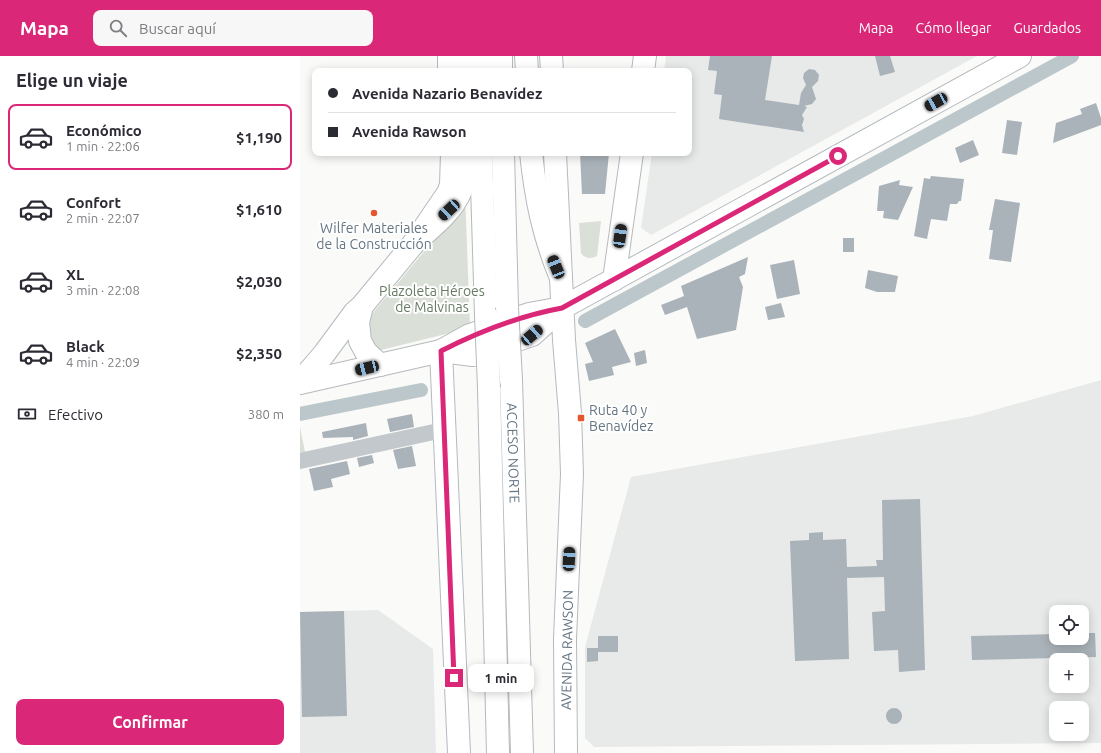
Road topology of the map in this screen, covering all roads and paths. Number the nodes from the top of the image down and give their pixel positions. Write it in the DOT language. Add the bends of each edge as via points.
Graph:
graph roads {
  1 [pos="449,56"];
  2 [pos="462,56"];
  3 [pos="479,56"];
  4 [pos="501,56"];
  5 [pos="526,56"];
  6 [pos="551,56"];
  7 [pos="645,56"];
  8 [pos="1020,56"];
  9 [pos="450,68"];
  10 [pos="462,68"];
  11 [pos="479,68"];
  12 [pos="501,68"];
  13 [pos="527,68"];
  14 [pos="552,68"];
  15 [pos="643,68"];
  16 [pos="452,156"];
  17 [pos="464,156"];
  18 [pos="481,156"];
  19 [pos="504,156"];
  20 [pos="531,156"];
  21 [pos="555,156"];
  22 [pos="632,156"];
  23 [pos="414,243"];
  24 [pos="561,278"];
  25 [pos="614,280"];
  26 [pos="362,306"];
  27 [pos="562,308"];
  28 [pos="441,351"];
  29 [pos="380,365"];
  30 [pos="300,382"];
  31 [pos="443,430"];
  32 [pos="300,461"];
  33 [pos="458,753"];
  34 [pos="498,753"];
  35 [pos="522,753"];
  36 [pos="566,753"];
  1 -- 9 [label="main road"];
  2 -- 10 [label="main road"];
  3 -- 11 [label="main road"];
  4 -- 12 [label="main road"];
  5 -- 13 [label="main road"];
  6 -- 14 [label="main road"];
  7 -- 15 [label="main road"];
  8 -- 25 [label="main road"];
  16 -- 23 [label="main road" via="452,176 448,193"];
  17 -- 23 [label="main road" via="465,179 457,198 449,210"];
  18 -- 34 [label="main road, ACCESO NORTE, bridge"];
  19 -- 35 [label="main road, ACCESO NORTE, bridge"];
  20 -- 24 [label="main road" via="538,208"];
  21 -- 24 [label="main road, AVENIDA RAWSON"];
  22 -- 25 [label="main road"];
  23 -- 26 [label="main road"];
  24 -- 27 [label="main road, AVENIDA RAWSON"];
  25 -- 27 [label="main road"];
  26 -- 29 [label="main road" via="358,322 360,341 366,352"];
  26 -- 30 [label="main road"];
  27 -- 28 [label="main road" via="529,314 470,335"];
  27 -- 36 [label="main road, AVENIDA RAWSON" via="572,474 566,639"];
  28 -- 29 [label="main road"];
  28 -- 31 [label="main road"];
  29 -- 30 [label="main road"];
  31 -- 32 [label="street"];
  31 -- 33 [label="main road"];
}
